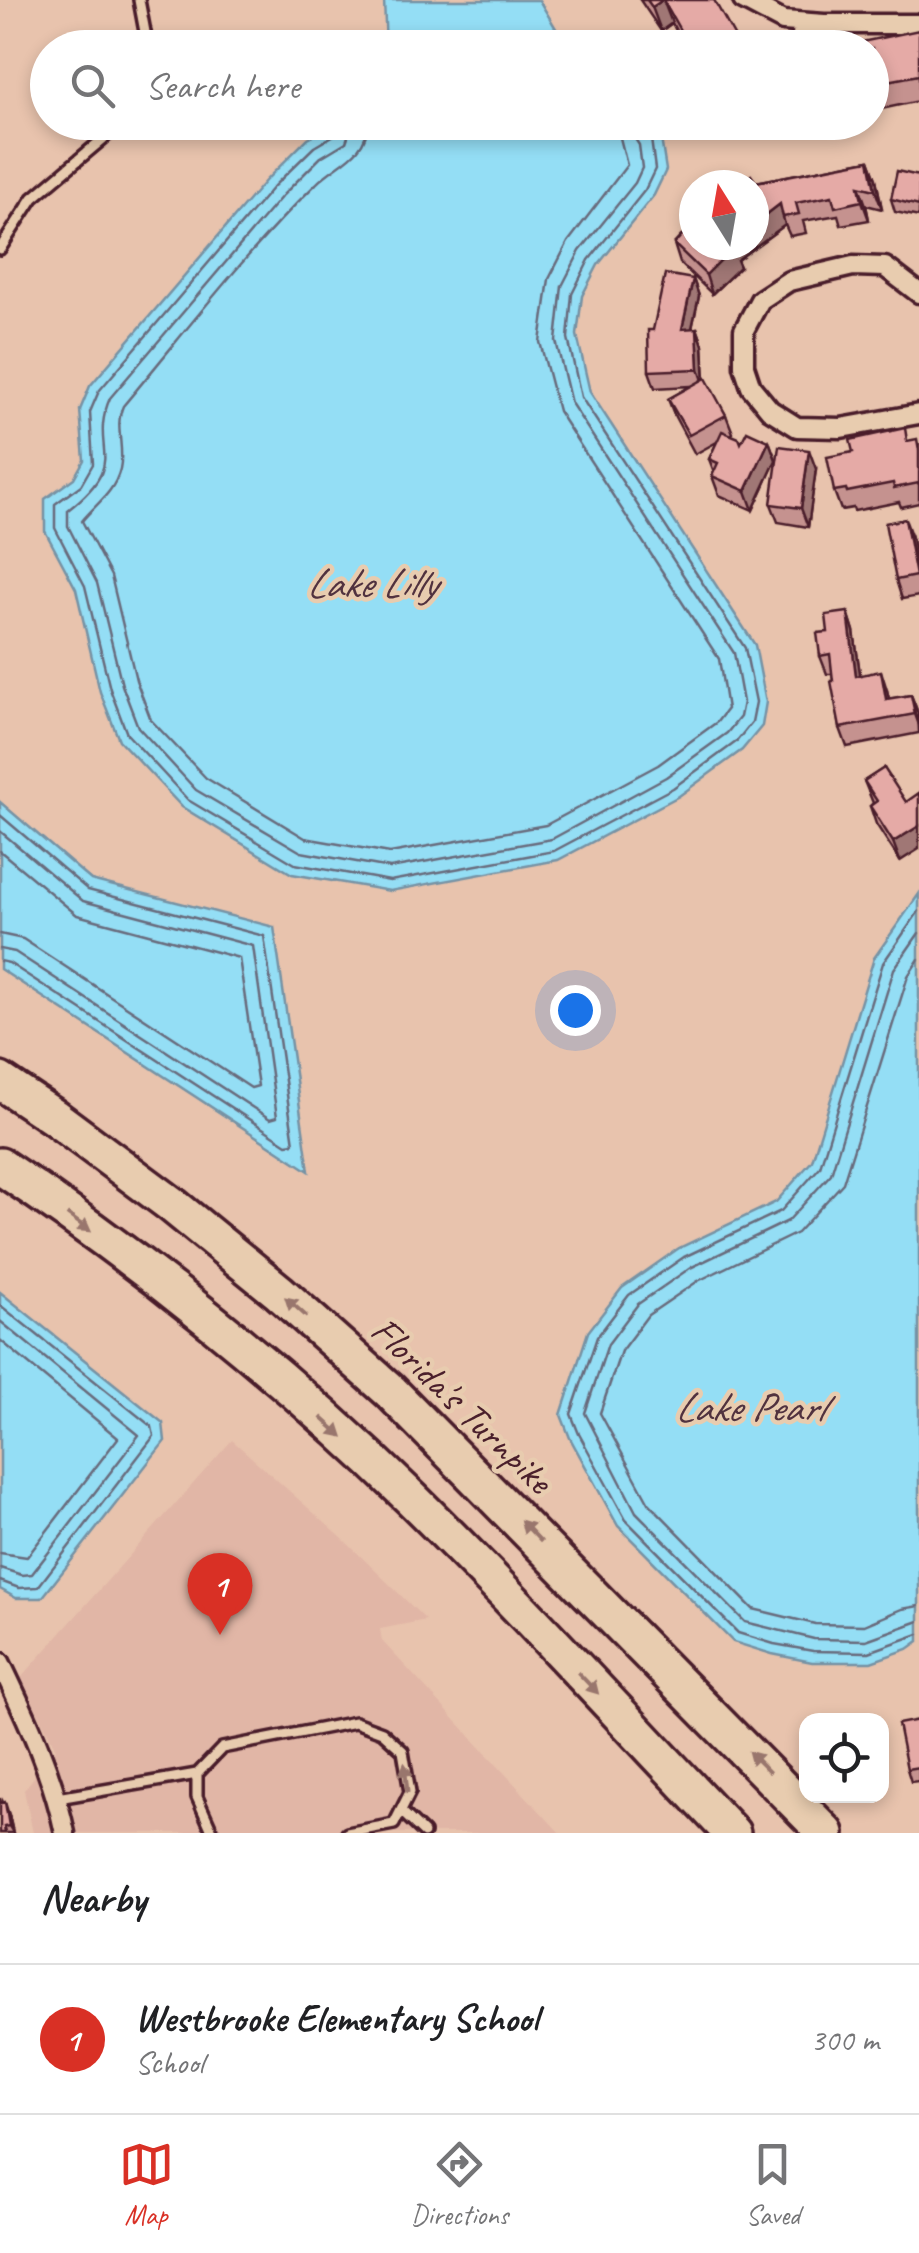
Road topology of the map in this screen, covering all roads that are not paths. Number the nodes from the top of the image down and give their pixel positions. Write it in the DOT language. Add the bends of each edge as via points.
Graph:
graph roads {
  1 [pos="139,0"];
  2 [pos="743,0"];
  3 [pos="803,22"];
  4 [pos="919,24"];
  5 [pos="145,30"];
  6 [pos="802,30"];
  7 [pos="101,140"];
  8 [pos="0,249"];
  9 [pos="919,293"];
  10 [pos="919,414"];
  11 [pos="0,1081"];
  12 [pos="0,1166"];
  13 [pos="0,1662"];
  14 [pos="197,1774"];
  15 [pos="58,1798"];
  16 [pos="400,1811"];
  17 [pos="66,1833"];
  18 [pos="213,1833"];
  19 [pos="347,1833"];
  20 [pos="424,1833"];
  21 [pos="732,1833"];
  22 [pos="826,1833"];
  1 -- 5 [label="lane"];
  2 -- 3 [label="street" via="783,21"];
  3 -- 4 [label="street"];
  3 -- 6 [label="street"];
  7 -- 8 [label="lane" via="32,198"];
  9 -- 10 [label="street" via="886,268 853,266 789,281 760,300 744,330 744,366 752,387 770,410 797,427 842,428"];
  22 -- 11 [label="highway, Florida's Turnpike, one-way" via="390,1390 171,1204"];
  12 -- 21 [label="highway, one-way" via="273,1374 411,1498"];
  13 -- 15 [label="street"];
  14 -- 15 [label="lane"];
  16 -- 14 [label="lane, one-way" via="410,1792 403,1751 382,1732 355,1722 222,1748"];
  14 -- 18 [label="lane" via="196,1796"];
  15 -- 17 [label="street"];
  16 -- 19 [label="lane" via="394,1824"];
  16 -- 20 [label="lane"];
}
